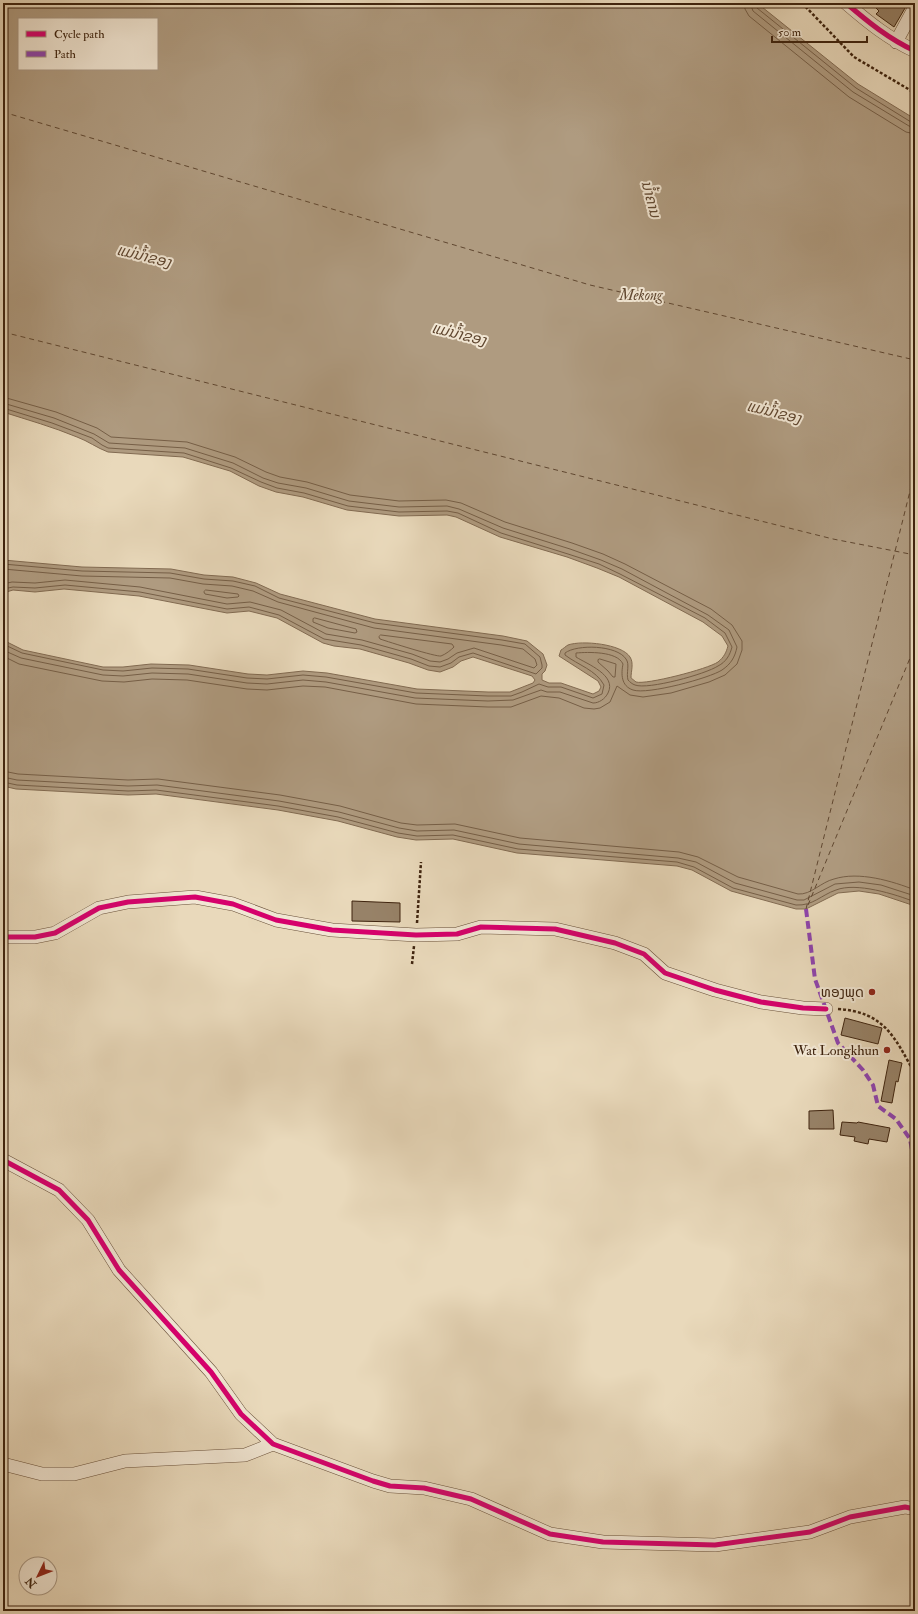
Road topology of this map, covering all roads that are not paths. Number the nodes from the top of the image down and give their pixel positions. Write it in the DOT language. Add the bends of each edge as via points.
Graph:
graph roads {
  1 [pos="846,3"];
  2 [pos="915,6"];
  3 [pos="896,42"];
  4 [pos="915,51"];
  5 [pos="3,938"];
  6 [pos="826,1009"];
  7 [pos="3,1160"];
  8 [pos="273,1444"];
  9 [pos="3,1464"];
  10 [pos="915,1508"];
  1 -- 3 [label="street" via="867,22"];
  2 -- 3 [label="street"];
  3 -- 4 [label="street"];
  5 -- 6 [label="street" via="35,937 55,933 99,908 128,902 195,897 233,904 276,920 332,930 457,934 481,927 555,929 615,943 644,954 666,973 715,990 761,1002"];
  7 -- 8 [label="street" via="59,1190 88,1220 119,1270 211,1372 240,1414"];
  8 -- 9 [label="street" via="245,1455 125,1461 74,1474 42,1474"];
  8 -- 10 [label="street" via="390,1486 424,1488 471,1499 550,1534 604,1542 715,1545 810,1532 850,1517"];
}
